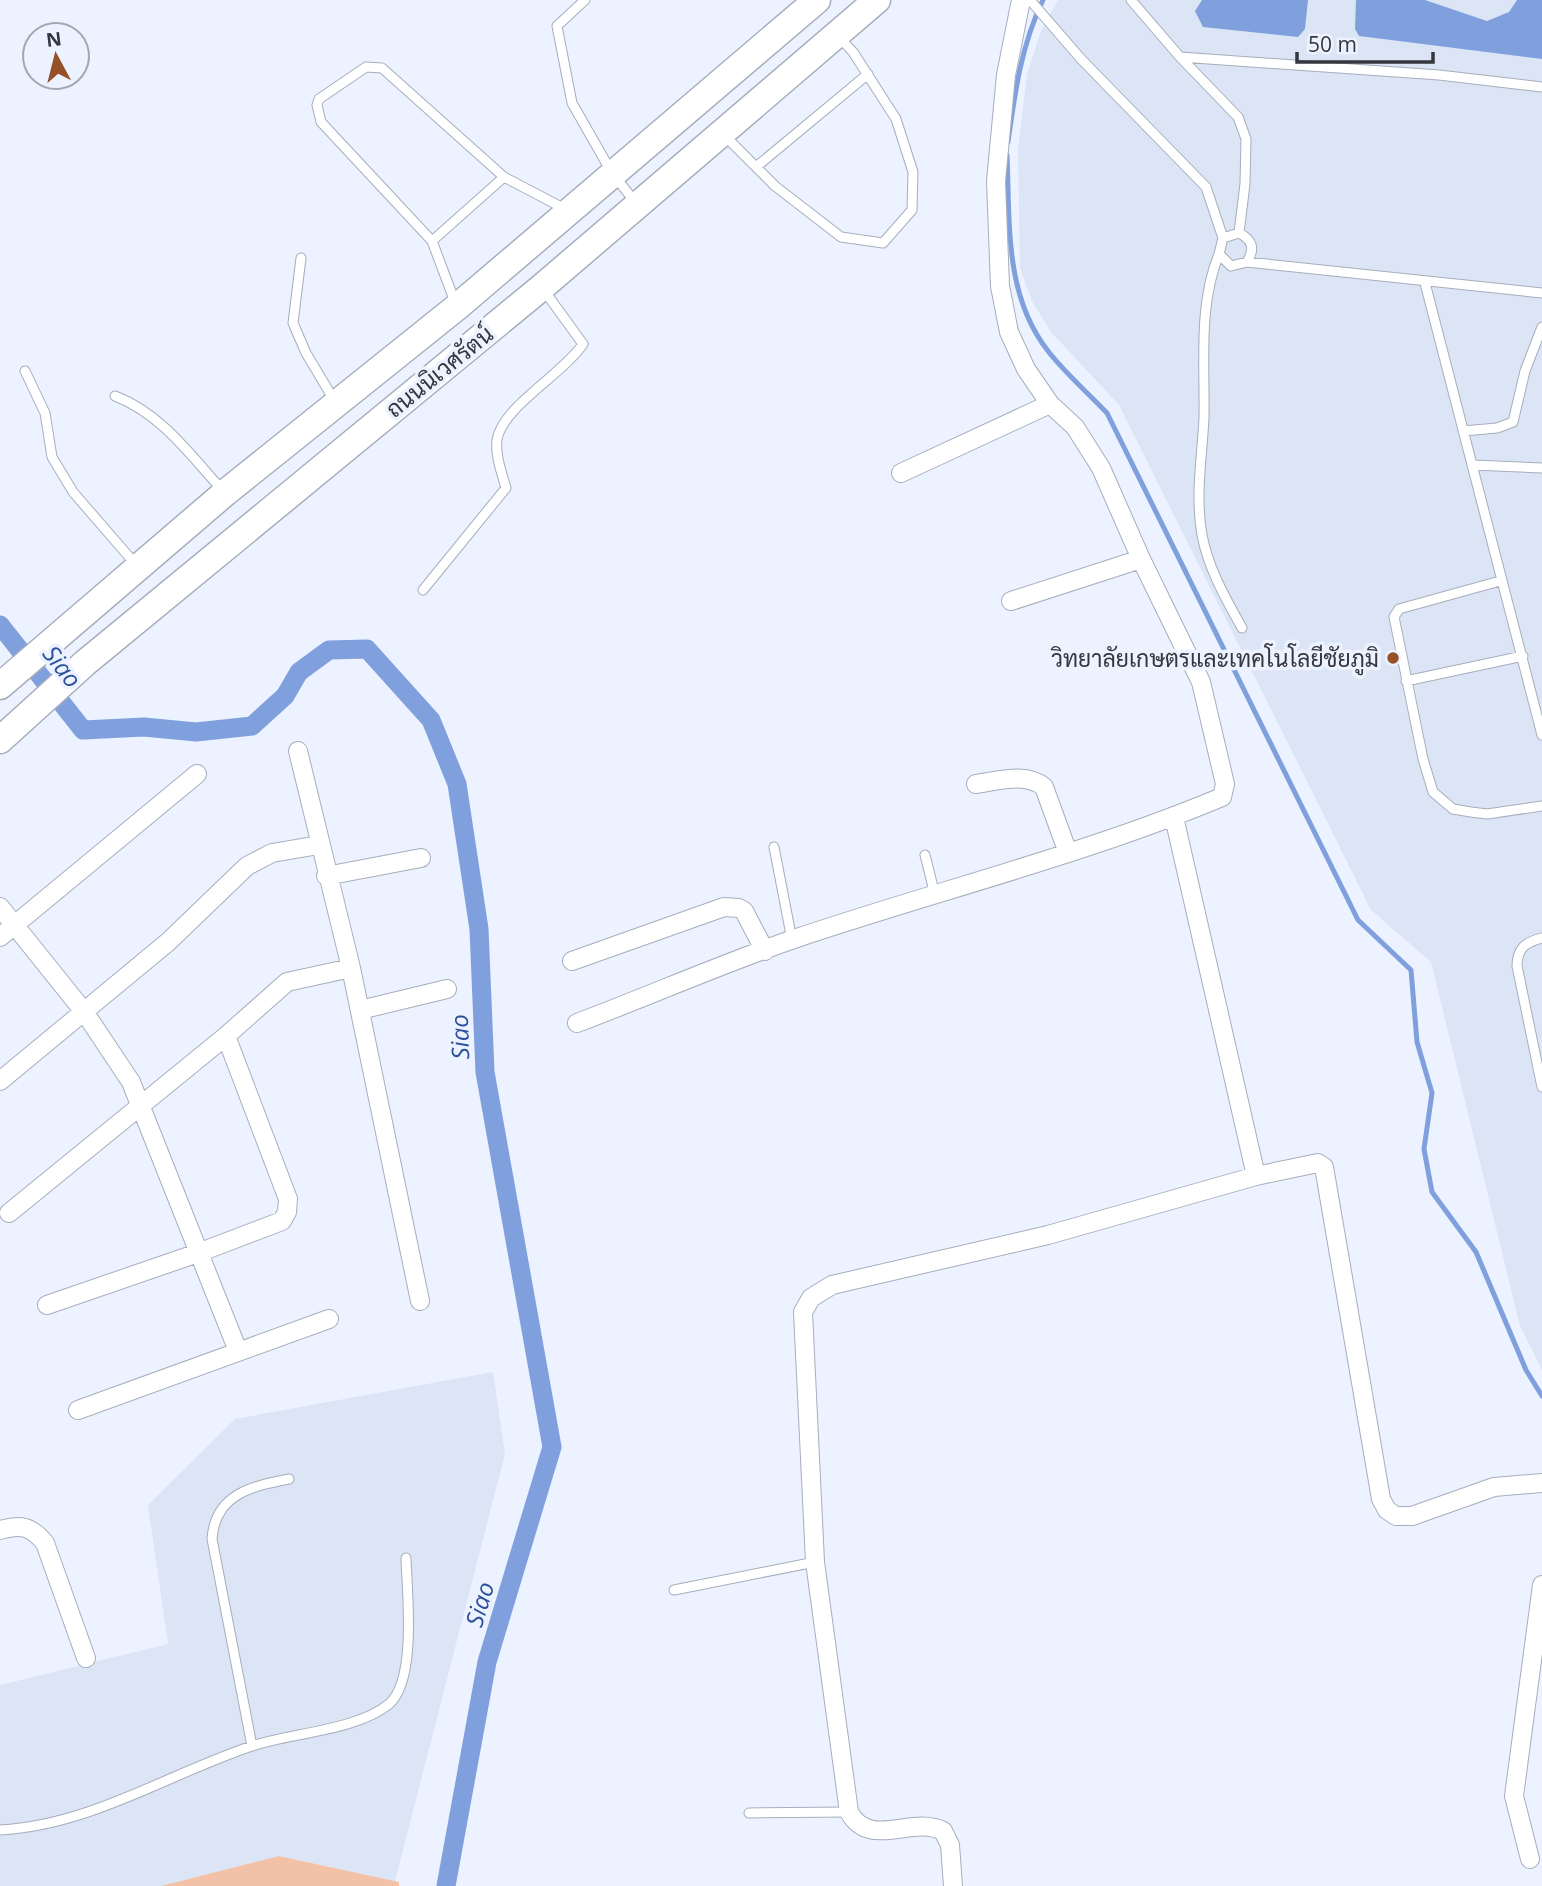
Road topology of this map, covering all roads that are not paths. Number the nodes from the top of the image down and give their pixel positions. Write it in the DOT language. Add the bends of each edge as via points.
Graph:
graph roads {
  1 [pos="585,0"];
  2 [pos="817,0"];
  3 [pos="877,0"];
  4 [pos="1021,0"];
  5 [pos="1030,0"];
  6 [pos="1131,0"];
  7 [pos="836,34"];
  8 [pos="1180,57"];
  9 [pos="867,74"];
  10 [pos="1542,87"];
  11 [pos="722,133"];
  12 [pos="756,167"];
  13 [pos="612,173"];
  14 [pos="504,177"];
  15 [pos="638,204"];
  16 [pos="568,211"];
  17 [pos="1239,233"];
  18 [pos="1223,238"];
  19 [pos="432,241"];
  20 [pos="1219,254"];
  21 [pos="301,258"];
  22 [pos="1247,262"];
  23 [pos="1425,283"];
  24 [pos="542,287"];
  25 [pos="1542,293"];
  26 [pos="457,307"];
  27 [pos="1542,327"];
  28 [pos="25,371"];
  29 [pos="115,396"];
  30 [pos="335,402"];
  31 [pos="1050,404"];
  32 [pos="1464,431"];
  33 [pos="1472,465"];
  34 [pos="1542,468"];
  35 [pos="901,473"];
  36 [pos="225,493"];
  37 [pos="1141,559"];
  38 [pos="138,568"];
  39 [pos="1500,581"];
  40 [pos="423,590"];
  41 [pos="1011,601"];
  42 [pos="1242,628"];
  43 [pos="1523,656"];
  44 [pos="1406,681"];
  45 [pos="0,687"];
  46 [pos="1542,735"];
  47 [pos="0,740"];
  48 [pos="298,751"];
  49 [pos="197,775"];
  50 [pos="976,784"];
  51 [pos="1542,806"];
  52 [pos="1174,817"];
  53 [pos="319,845"];
  54 [pos="774,847"];
  55 [pos="1068,853"];
  56 [pos="925,855"];
  57 [pos="421,858"];
  58 [pos="326,876"];
  59 [pos="935,895"];
  60 [pos="0,907"];
  61 [pos="16,925"];
  62 [pos="0,937"];
  63 [pos="1542,938"];
  64 [pos="792,940"];
  65 [pos="765,951"];
  66 [pos="572,961"];
  67 [pos="351,968"];
  68 [pos="447,989"];
  69 [pos="360,1010"];
  70 [pos="85,1013"];
  71 [pos="577,1023"];
  72 [pos="226,1036"];
  73 [pos="0,1081"];
  74 [pos="1542,1087"];
  75 [pos="142,1104"];
  76 [pos="1255,1177"];
  77 [pos="9,1213"];
  78 [pos="198,1253"];
  79 [pos="420,1301"];
  80 [pos="47,1304"];
  81 [pos="329,1319"];
  82 [pos="238,1352"];
  83 [pos="78,1410"];
  84 [pos="289,1479"];
  85 [pos="1542,1483"];
  86 [pos="0,1530"];
  87 [pos="406,1558"];
  88 [pos="815,1562"];
  89 [pos="1542,1586"];
  90 [pos="674,1590"];
  91 [pos="86,1658"];
  92 [pos="252,1746"];
  93 [pos="849,1812"];
  94 [pos="749,1814"];
  95 [pos="0,1830"];
  96 [pos="1530,1859"];
  97 [pos="953,1886"];
  1 -- 13 [label="lane" via="557,26 559,40 572,103"];
  2 -- 13 [label="main road, ถนนนิเวศรัตน์"];
  3 -- 7 [label="main road, ถนนนิเวศรัตน์"];
  4 -- 31 [label="street" via="1006,75 998,156 1000,286 1009,332 1026,369"];
  5 -- 18 [label="lane" via="1206,187"];
  6 -- 8 [label="lane"];
  7 -- 9 [label="lane"];
  7 -- 11 [label="main road, ถนนนิเวศรัตน์"];
  8 -- 10 [label="lane"];
  8 -- 17 [label="lane" via="1238,117 1246,138"];
  9 -- 12 [label="lane"];
  9 -- 12 [label="lane" via="896,119 913,172 912,210 883,243 841,237"];
  11 -- 12 [label="lane"];
  11 -- 15 [label="main road, ถนนนิเวศรัตน์"];
  13 -- 15 [label="lane"];
  13 -- 16 [label="main road, ถนนนิเวศรัตน์"];
  14 -- 16 [label="lane"];
  14 -- 19 [label="lane"];
  14 -- 19 [label="lane" via="382,68 366,67 319,99 321,122"];
  15 -- 24 [label="main road, ถนนนิเวศรัตน์"];
  16 -- 26 [label="main road, ถนนนิเวศรัตน์"];
  17 -- 18 [label="lane"];
  17 -- 22 [label="lane" via="1252,245"];
  18 -- 20 [label="lane"];
  19 -- 26 [label="lane"];
  20 -- 22 [label="lane" via="1231,266"];
  20 -- 42 [label="lane" via="1209,278 1206,312 1198,498 1202,537"];
  21 -- 30 [label="lane" via="293,323"];
  22 -- 23 [label="lane"];
  23 -- 25 [label="lane"];
  23 -- 32 [label="lane"];
  24 -- 40 [label="lane" via="583,344 572,360 508,416 497,440 506,488"];
  24 -- 47 [label="main road, ถนนนิเวศรัตน์" via="85,663"];
  26 -- 30 [label="main road, ถนนนิเวศรัตน์"];
  27 -- 32 [label="lane" via="1513,422"];
  28 -- 38 [label="lane" via="45,413 52,457 73,492"];
  29 -- 36 [label="lane" via="156,418"];
  30 -- 36 [label="main road, ถนนนิเวศรัตน์"];
  31 -- 35 [label="street"];
  31 -- 37 [label="street" via="1075,427 1101,468"];
  32 -- 33 [label="lane"];
  33 -- 34 [label="lane"];
  33 -- 39 [label="lane"];
  36 -- 38 [label="main road, ถนนนิเวศรัตน์"];
  37 -- 41 [label="street"];
  37 -- 52 [label="street" via="1201,682 1225,784 1222,797"];
  38 -- 45 [label="main road, ถนนนิเวศรัตน์"];
  39 -- 43 [label="lane"];
  39 -- 44 [label="lane" via="1399,609 1394,617"];
  43 -- 44 [label="lane"];
  43 -- 46 [label="lane"];
  44 -- 51 [label="lane" via="1433,792 1453,809 1471,813"];
  48 -- 53 [label="street"];
  49 -- 61 [label="street"];
  50 -- 55 [label="street" via="1023,778 1037,781 1044,787"];
  52 -- 55 [label="street"];
  52 -- 76 [label="street"];
  53 -- 58 [label="street"];
  53 -- 70 [label="street" via="272,853 247,866"];
  54 -- 64 [label="lane"];
  55 -- 59 [label="street"];
  56 -- 59 [label="lane"];
  57 -- 58 [label="street"];
  58 -- 67 [label="street"];
  59 -- 64 [label="street"];
  60 -- 61 [label="street"];
  61 -- 62 [label="street"];
  61 -- 70 [label="street"];
  63 -- 74 [label="lane" via="1522,947 1517,966"];
  64 -- 65 [label="street"];
  65 -- 66 [label="street" via="744,912 724,907"];
  65 -- 71 [label="street"];
  67 -- 69 [label="street"];
  67 -- 72 [label="street" via="293,978"];
  68 -- 69 [label="street"];
  69 -- 79 [label="street"];
  70 -- 73 [label="street"];
  70 -- 75 [label="street"];
  72 -- 75 [label="street"];
  72 -- 78 [label="street" via="288,1199 287,1212 282,1221 268,1228"];
  75 -- 77 [label="street"];
  75 -- 78 [label="street"];
  76 -- 85 [label="street" via="1312,1162 1324,1167 1381,1499 1387,1510 1396,1516 1412,1516 1494,1488"];
  76 -- 88 [label="street" via="1048,1235 832,1285 811,1298 803,1312"];
  78 -- 80 [label="street"];
  78 -- 82 [label="street"];
  81 -- 82 [label="street"];
  82 -- 83 [label="street"];
  84 -- 92 [label="lane" via="239,1493 213,1522 212,1539"];
  86 -- 91 [label="street" via="23,1525 44,1543"];
  87 -- 92 [label="lane" via="407,1646 401,1686 390,1703 363,1718"];
  88 -- 90 [label="lane"];
  88 -- 93 [label="street"];
  89 -- 96 [label="street" via="1514,1796"];
  92 -- 95 [label="lane" via="75,1818"];
  93 -- 94 [label="lane"];
  93 -- 97 [label="street" via="861,1829 871,1832 924,1827 943,1831 950,1845"];
}
